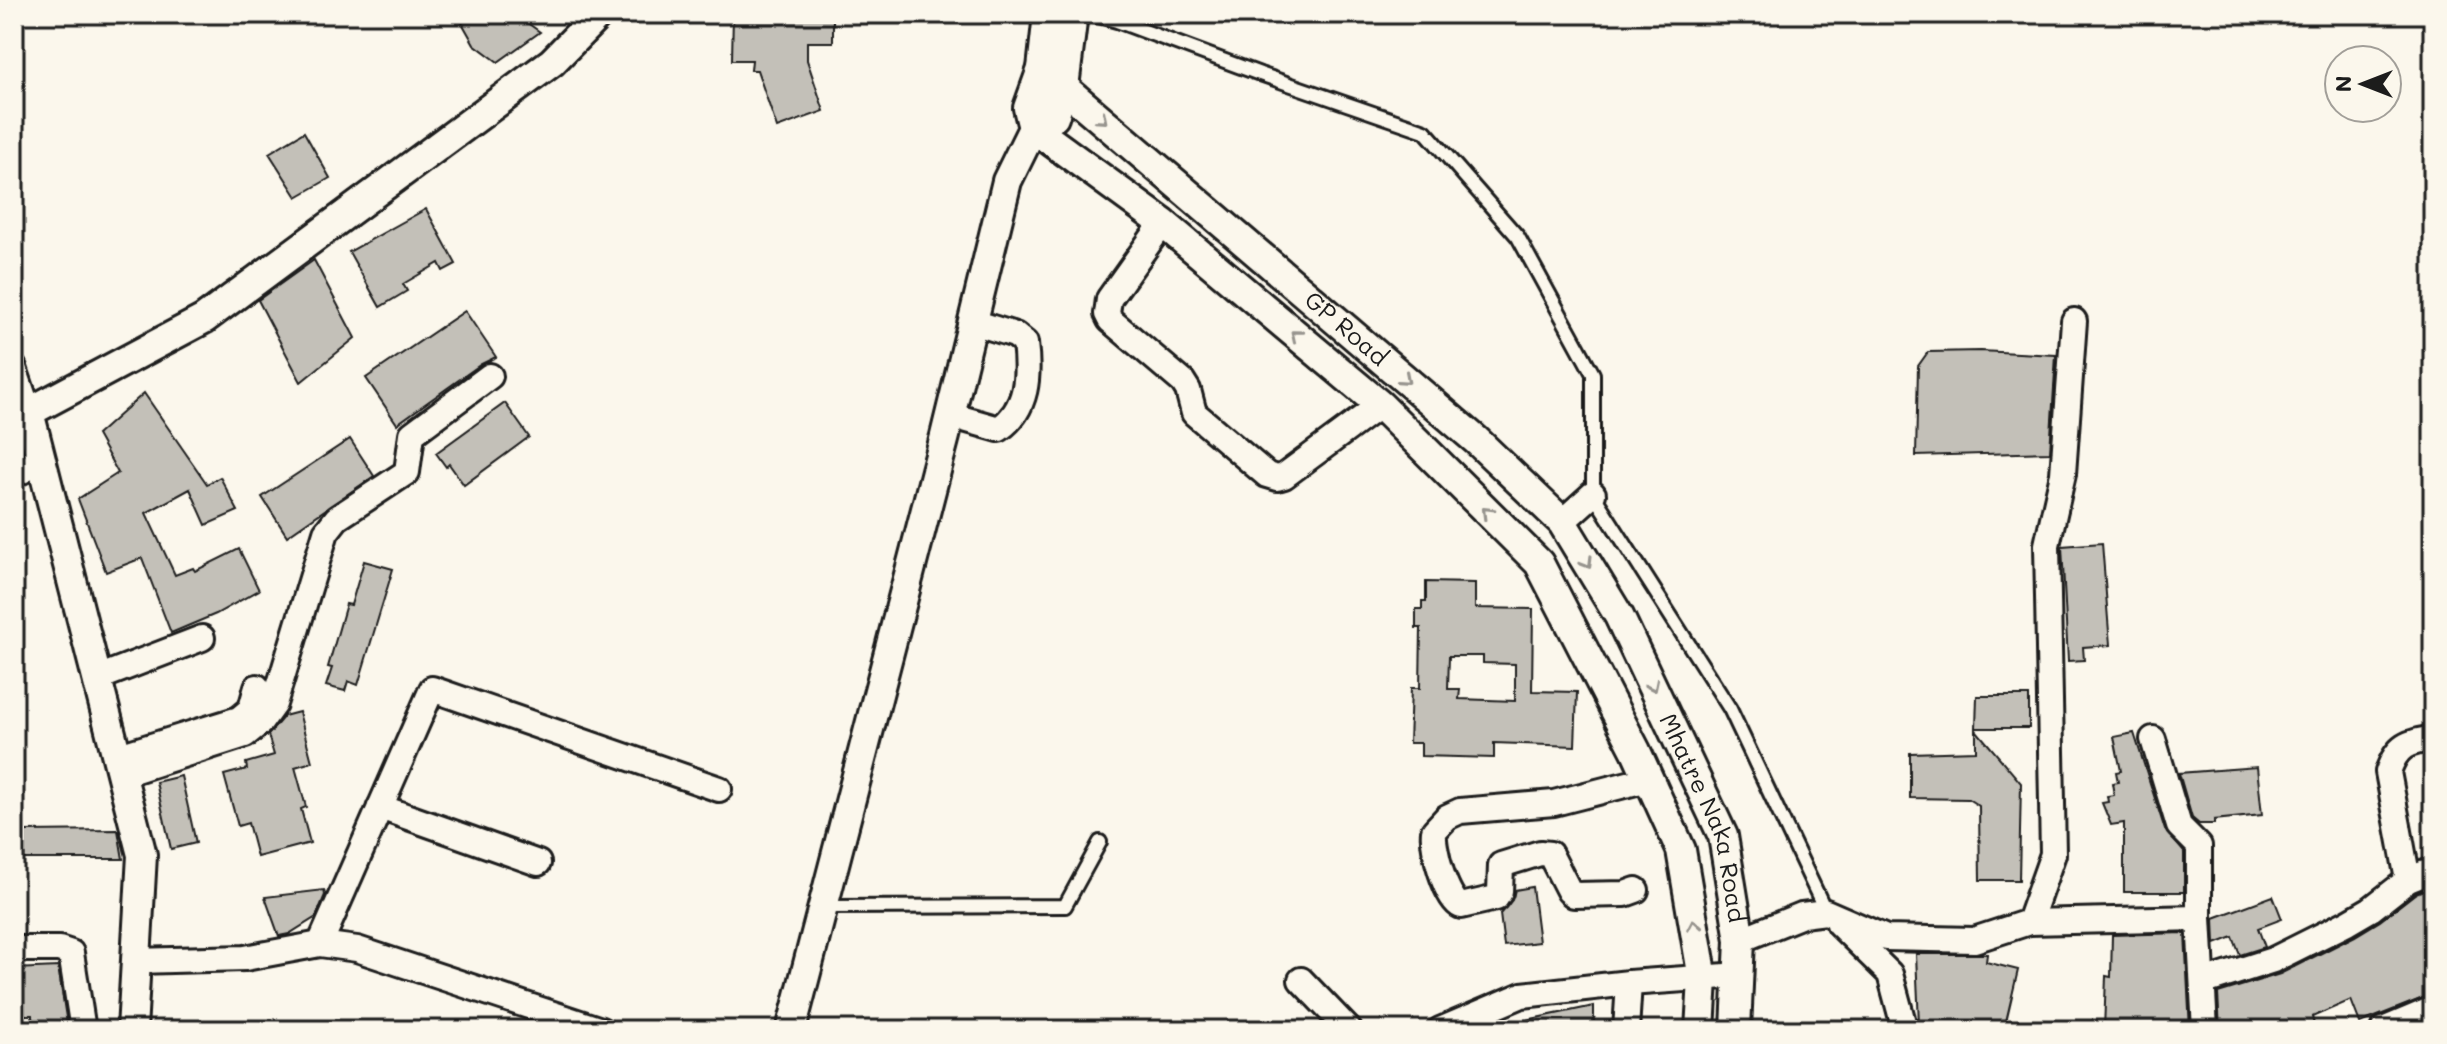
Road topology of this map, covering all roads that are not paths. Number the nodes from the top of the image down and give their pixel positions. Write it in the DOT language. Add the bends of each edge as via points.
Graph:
graph roads {
  1 [pos="599,14"];
  2 [pos="1048,14"];
  3 [pos="1073,14"];
  4 [pos="1091,14"];
  5 [pos="1042,69"];
  6 [pos="1064,87"];
  7 [pos="1033,128"];
  8 [pos="1163,223"];
  9 [pos="2074,321"];
  10 [pos="973,322"];
  11 [pos="14,368"];
  12 [pos="490,376"];
  13 [pos="1380,405"];
  14 [pos="950,415"];
  15 [pos="22,416"];
  16 [pos="41,461"];
  17 [pos="14,475"];
  18 [pos="1593,494"];
  19 [pos="1562,522"];
  20 [pos="1619,616"];
  21 [pos="202,638"];
  22 [pos="1581,641"];
  23 [pos="98,678"];
  24 [pos="257,687"];
  25 [pos="1676,732"];
  26 [pos="2433,738"];
  27 [pos="2153,739"];
  28 [pos="1636,751"];
  29 [pos="121,765"];
  30 [pos="1648,779"];
  31 [pos="719,789"];
  32 [pos="380,807"];
  33 [pos="1100,842"];
  34 [pos="538,863"];
  35 [pos="2433,870"];
  36 [pos="2408,880"];
  37 [pos="1636,890"];
  38 [pos="823,907"];
  39 [pos="1826,912"];
  40 [pos="2199,918"];
  41 [pos="2029,922"];
  42 [pos="1740,940"];
  43 [pos="320,944"];
  44 [pos="14,949"];
  45 [pos="136,961"];
  46 [pos="1740,975"];
  47 [pos="1703,979"];
  48 [pos="1301,980"];
  49 [pos="2204,982"];
  50 [pos="1629,983"];
  51 [pos="2433,1009"];
  52 [pos="83,1030"];
  53 [pos="132,1030"];
  54 [pos="601,1030"];
  55 [pos="791,1030"];
  56 [pos="1349,1030"];
  57 [pos="1440,1030"];
  58 [pos="1626,1030"];
  59 [pos="1700,1030"];
  60 [pos="1736,1030"];
  61 [pos="1905,1030"];
  62 [pos="2205,1030"];
  63 [pos="2383,1030"];
  1 -- 15 [label="street" via="552,62 204,319"];
  2 -- 5 [label="street"];
  3 -- 6 [label="street"];
  4 -- 18 [label="lane" via="1425,131 1518,237 1593,374"];
  5 -- 6 [label="street, GP Road"];
  5 -- 7 [label="street" via="1028,108"];
  6 -- 7 [label="street" via="1054,117"];
  6 -- 19 [label="street, GP Road, one-way" via="1476,440"];
  7 -- 8 [label="street, GP Road"];
  7 -- 10 [label="street" via="1007,181"];
  13 -- 8 [label="street, GP Road, one-way"];
  8 -- 13 [label="street" via="1109,299 1107,314 1183,382 1194,413 1267,475 1284,476"];
  9 -- 41 [label="street" via="2063,474 2047,545 2053,854"];
  10 -- 14 [label="street"];
  10 -- 14 [label="street" via="1025,343 1028,367 1020,407 999,429"];
  11 -- 15 [label="street"];
  12 -- 29 [label="street" via="412,434 407,472 337,518 326,532 274,704 261,722 245,735"];
  22 -- 13 [label="street, GP Road, one-way" via="1539,563"];
  14 -- 38 [label="street"];
  15 -- 16 [label="street"];
  16 -- 17 [label="street"];
  16 -- 23 [label="street"];
  18 -- 19 [label="street"];
  18 -- 39 [label="lane" via="1730,709"];
  19 -- 20 [label="street, GP Road, one-way"];
  20 -- 22 [label="street"];
  20 -- 25 [label="street, Mhatre Naka Road, one-way"];
  21 -- 23 [label="street"];
  22 -- 28 [label="street, Mhatre Naka Road"];
  23 -- 29 [label="street"];
  24 -- 29 [label="street" via="251,709 239,719"];
  25 -- 28 [label="street"];
  25 -- 42 [label="street, Mhatre Naka Road" via="1723,836"];
  26 -- 36 [label="street" via="2407,743 2393,756 2388,772"];
  27 -- 40 [label="street" via="2179,826 2199,846"];
  28 -- 30 [label="street, Mhatre Naka Road"];
  29 -- 45 [label="street" via="142,855"];
  30 -- 37 [label="street" via="1554,803 1460,811 1434,831 1451,897 1461,906 1496,898 1501,865 1540,853 1550,854 1574,895"];
  47 -- 30 [label="street, Mhatre Naka Road, one-way" via="1681,850"];
  31 -- 32 [label="street" via="432,689"];
  32 -- 34 [label="street"];
  32 -- 43 [label="street"];
  33 -- 38 [label="lane" via="1065,906"];
  35 -- 36 [label="street"];
  36 -- 49 [label="street" via="2371,909 2273,960"];
  38 -- 55 [label="street"];
  39 -- 41 [label="street" via="1886,938 1974,940"];
  39 -- 42 [label="street" via="1802,915"];
  39 -- 61 [label="street" via="1890,974"];
  40 -- 41 [label="street"];
  40 -- 49 [label="street"];
  42 -- 46 [label="street, Mhatre Naka Road"];
  43 -- 45 [label="street" via="245,958"];
  43 -- 54 [label="street" via="357,949"];
  44 -- 52 [label="street" via="71,953"];
  45 -- 53 [label="street"];
  46 -- 47 [label="street"];
  46 -- 60 [label="street, Mhatre Naka Road"];
  47 -- 50 [label="street"];
  47 -- 59 [label="street, Mhatre Naka Road"];
  48 -- 56 [label="street"];
  49 -- 62 [label="street"];
  50 -- 57 [label="street" via="1522,995"];
  50 -- 58 [label="street"];
  51 -- 63 [label="street"];
}
